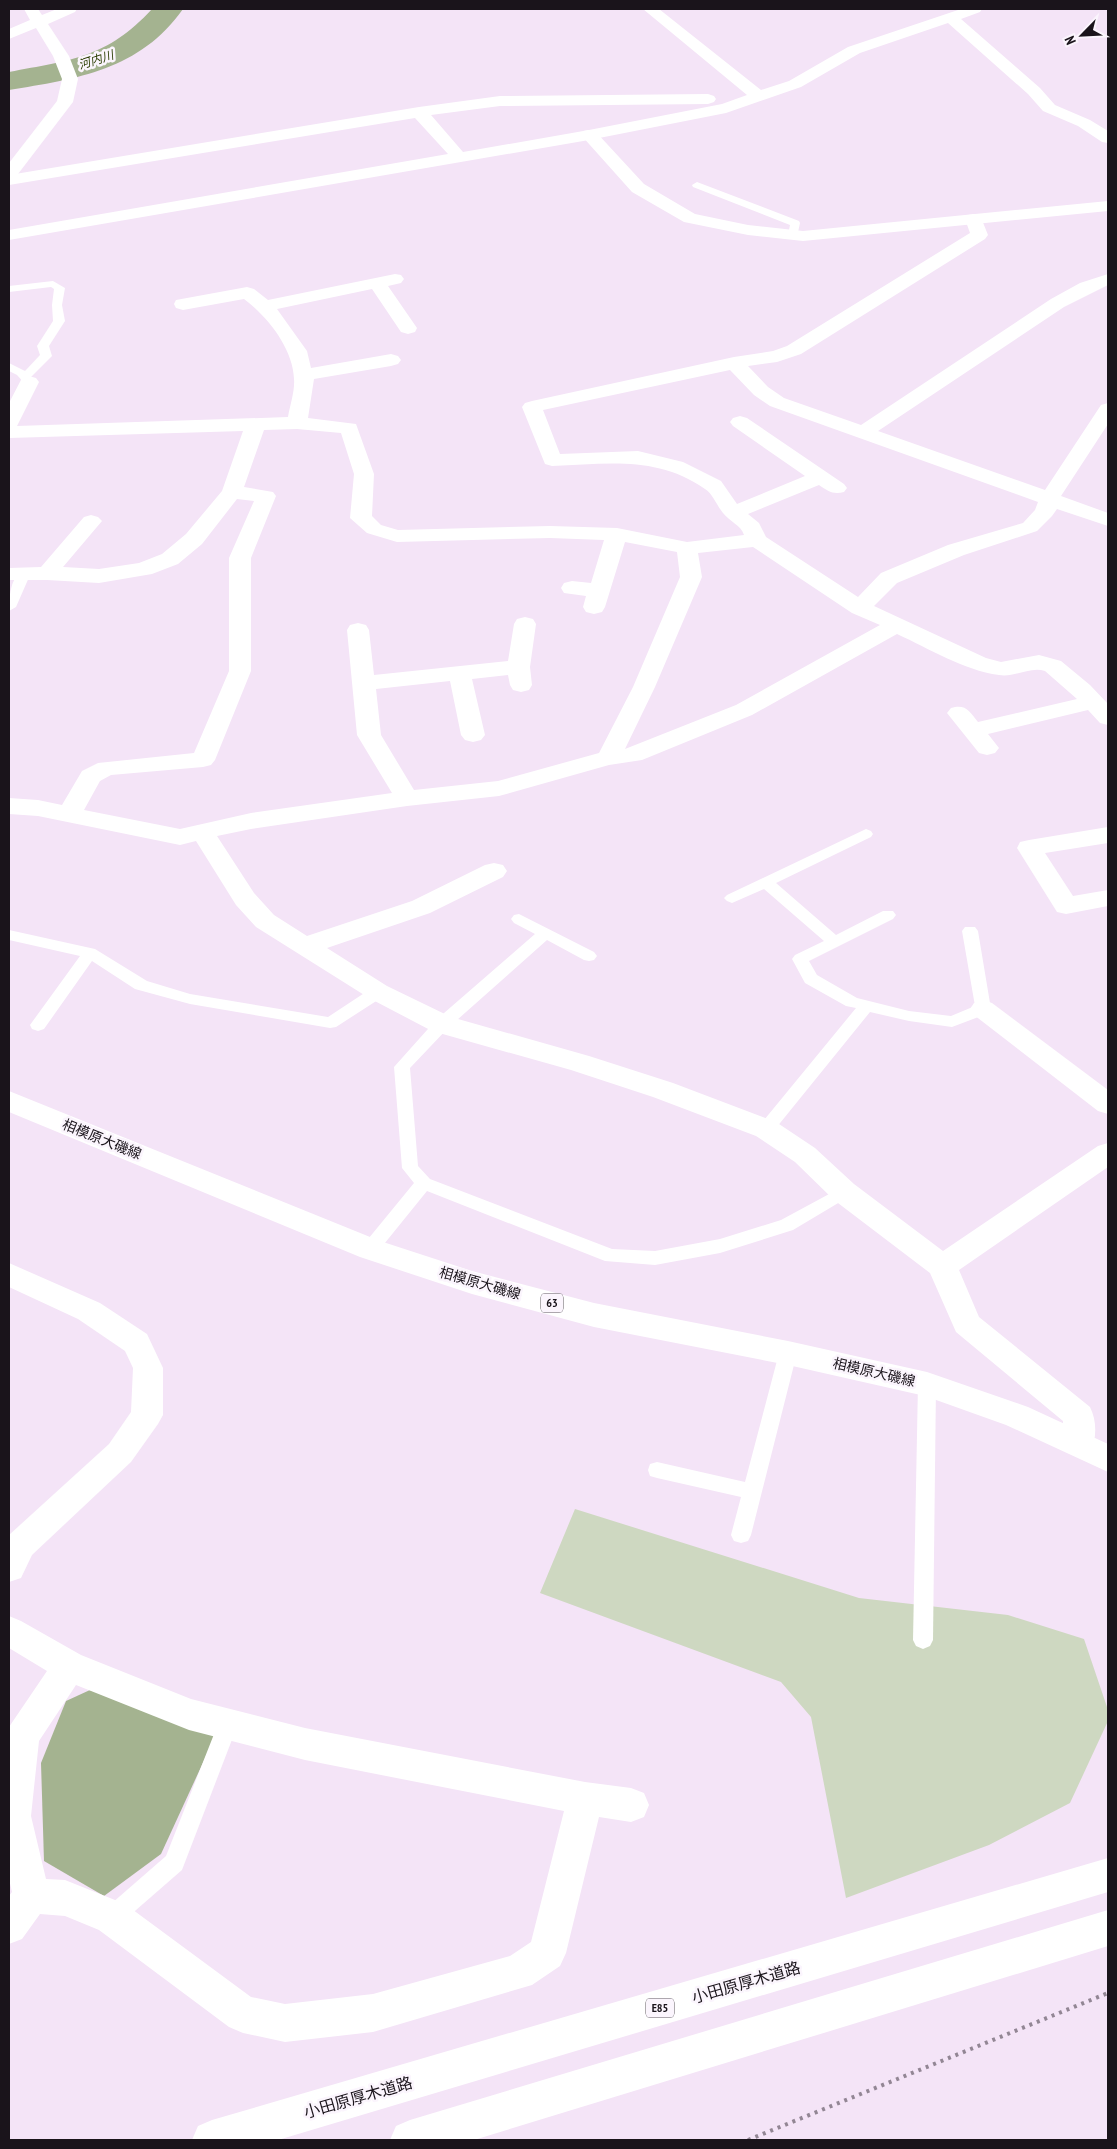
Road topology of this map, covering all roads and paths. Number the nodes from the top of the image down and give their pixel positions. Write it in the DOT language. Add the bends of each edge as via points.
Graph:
graph roads {
  1 [pos="70,9"];
  2 [pos="650,9"];
  3 [pos="970,9"];
  4 [pos="35,15"];
  5 [pos="951,18"];
  6 [pos="9,34"];
  7 [pos="760,97"];
  8 [pos="419,112"];
  9 [pos="589,134"];
  10 [pos="1108,138"];
  11 [pos="459,157"];
  12 [pos="9,174"];
  13 [pos="9,180"];
  14 [pos="697,185"];
  15 [pos="1108,206"];
  16 [pos="974,219"];
  17 [pos="9,235"];
  18 [pos="793,235"];
  19 [pos="395,279"];
  20 [pos="1108,279"];
  21 [pos="377,283"];
  22 [pos="9,288"];
  23 [pos="183,304"];
  24 [pos="266,306"];
  25 [pos="408,328"];
  26 [pos="392,360"];
  27 [pos="734,363"];
  28 [pos="9,366"];
  29 [pos="303,375"];
  30 [pos="27,379"];
  31 [pos="1108,409"];
  32 [pos="297,422"];
  33 [pos="740,422"];
  34 [pos="9,423"];
  35 [pos="256,424"];
  36 [pos="9,432"];
  37 [pos="864,432"];
  38 [pos="232,492"];
  39 [pos="1050,498"];
  40 [pos="732,511"];
  41 [pos="1108,520"];
  42 [pos="90,521"];
  43 [pos="617,534"];
  44 [pos="757,540"];
  45 [pos="687,548"];
  46 [pos="47,573"];
  47 [pos="16,575"];
  48 [pos="572,588"];
  49 [pos="9,607"];
  50 [pos="860,608"];
  51 [pos="525,624"];
  52 [pos="895,626"];
  53 [pos="358,630"];
  54 [pos="459,672"];
  55 [pos="363,683"];
  56 [pos="1108,684"];
  57 [pos="1094,703"];
  58 [pos="473,735"];
  59 [pos="987,748"];
  60 [pos="608,758"];
  61 [pos="407,798"];
  62 [pos="9,806"];
  63 [pos="70,814"];
  64 [pos="202,832"];
  65 [pos="866,834"];
  66 [pos="1108,835"];
  67 [pos="494,871"];
  68 [pos="766,882"];
  69 [pos="732,898"];
  70 [pos="1108,898"];
  71 [pos="888,915"];
  72 [pos="519,918"];
  73 [pos="970,931"];
  74 [pos="546,933"];
  75 [pos="9,935"];
  76 [pos="834,941"];
  77 [pos="304,946"];
  78 [pos="90,952"];
  79 [pos="589,956"];
  80 [pos="378,992"];
  81 [pos="867,1005"];
  82 [pos="983,1009"];
  83 [pos="38,1024"];
  84 [pos="442,1024"];
  85 [pos="9,1101"];
  86 [pos="1108,1104"];
  87 [pos="766,1129"];
  88 [pos="1108,1153"];
  89 [pos="424,1184"];
  90 [pos="844,1192"];
  91 [pos="370,1249"];
  92 [pos="942,1266"];
  93 [pos="9,1274"];
  94 [pos="788,1353"];
  95 [pos="927,1384"];
  96 [pos="1079,1442"];
  97 [pos="1108,1459"];
  98 [pos="657,1470"];
  99 [pos="752,1492"];
  100 [pos="740,1535"];
  101 [pos="9,1568"];
  102 [pos="9,1631"];
  103 [pos="923,1640"];
  104 [pos="69,1666"];
  105 [pos="228,1724"];
  106 [pos="585,1799"];
  107 [pos="632,1805"];
  108 [pos="1108,1875"];
  109 [pos="31,1896"];
  110 [pos="112,1917"];
  111 [pos="9,1926"];
  112 [pos="1108,1928"];
  113 [pos="1108,1993"];
  114 [pos="212,2140"];
  115 [pos="410,2140"];
  116 [pos="748,2140"];
  1 -- 4 [label="main road"];
  2 -- 7 [label="main road"];
  3 -- 5 [label="main road"];
  4 -- 6 [label="main road"];
  4 -- 12 [label="main road" via="70,79 65,102"];
  5 -- 7 [label="main road" via="854,50 795,84"];
  5 -- 10 [label="main road" via="1034,91 1048,108 1084,123"];
  7 -- 8 [label="main road" via="500,101"];
  7 -- 9 [label="main road" via="726,108"];
  8 -- 11 [label="main road"];
  8 -- 13 [label="main road"];
  9 -- 11 [label="main road"];
  9 -- 18 [label="main road" via="638,188 690,218"];
  11 -- 17 [label="main road"];
  14 -- 18 [label="lane" via="795,223"];
  15 -- 16 [label="main road"];
  16 -- 18 [label="main road"];
  16 -- 27 [label="main road" via="979,235 794,350"];
  19 -- 21 [label="main road"];
  20 -- 37 [label="main road" via="1052,305"];
  21 -- 24 [label="main road"];
  21 -- 25 [label="main road"];
  22 -- 30 [label="lane" via="53,284 60,288 59,320 43,346 46,356"];
  23 -- 24 [label="main road" via="247,293"];
  24 -- 29 [label="main road" via="297,351"];
  26 -- 29 [label="main road"];
  27 -- 37 [label="main road" via="761,391 777,402"];
  27 -- 40 [label="main road" via="532,407 552,460 638,457 676,466 714,485"];
  28 -- 30 [label="lane"];
  29 -- 32 [label="main road"];
  30 -- 34 [label="main road"];
  31 -- 39 [label="main road"];
  32 -- 35 [label="main road"];
  32 -- 43 [label="main road" via="349,428 364,474 361,518 374,529 398,536 550,532"];
  33 -- 40 [label="main road" via="828,483"];
  35 -- 36 [label="main road"];
  35 -- 38 [label="main road"];
  37 -- 39 [label="main road"];
  38 -- 46 [label="main road" via="194,538 170,559 144,569 99,576"];
  38 -- 63 [label="main road" via="266,496 240,558 240,671 203,760 106,768 90,776"];
  39 -- 41 [label="main road"];
  39 -- 50 [label="main road" via="1045,512 1030,527 956,550 889,578"];
  40 -- 44 [label="main road" via="752,527"];
  42 -- 46 [label="main road"];
  43 -- 45 [label="main road"];
  43 -- 48 [label="main road" via="597,599"];
  44 -- 45 [label="main road"];
  44 -- 50 [label="main road"];
  45 -- 60 [label="main road" via="691,577 644,687"];
  46 -- 47 [label="main road"];
  47 -- 49 [label="lane"];
  50 -- 52 [label="main road"];
  51 -- 54 [label="main road" via="520,676"];
  52 -- 57 [label="main road" via="978,663 1001,669 1039,662 1054,666"];
  52 -- 60 [label="main road" via="744,710 634,755"];
  53 -- 55 [label="main road"];
  54 -- 55 [label="main road"];
  54 -- 58 [label="main road"];
  55 -- 61 [label="main road" via="369,735"];
  56 -- 57 [label="main road"];
  57 -- 59 [label="main road" via="966,722"];
  60 -- 61 [label="main road" via="499,788"];
  61 -- 64 [label="main road" via="251,821"];
  62 -- 63 [label="main road"];
  63 -- 64 [label="main road" via="180,837"];
  64 -- 77 [label="main road" via="245,899 265,922"];
  65 -- 68 [label="lane"];
  66 -- 70 [label="main road" via="1029,848 1066,906"];
  67 -- 77 [label="main road" via="421,907"];
  68 -- 69 [label="lane"];
  68 -- 76 [label="lane"];
  71 -- 76 [label="lane"];
  72 -- 74 [label="lane"];
  73 -- 82 [label="lane"];
  74 -- 79 [label="lane"];
  74 -- 84 [label="lane"];
  75 -- 78 [label="lane"];
  76 -- 81 [label="lane" via="800,959 811,979 852,1002"];
  77 -- 80 [label="main road"];
  78 -- 80 [label="lane" via="141,985 190,999 330,1024"];
  78 -- 83 [label="lane"];
  80 -- 84 [label="main road"];
  81 -- 82 [label="lane" via="909,1016 952,1022"];
  81 -- 87 [label="lane"];
  82 -- 86 [label="main road"];
  84 -- 87 [label="main road" via="663,1090"];
  84 -- 89 [label="lane" via="402,1068 410,1168"];
  85 -- 91 [label="main road, 相模原大磯線 / 63"];
  87 -- 90 [label="main road" via="805,1155"];
  88 -- 92 [label="main road"];
  89 -- 90 [label="lane" via="611,1256 655,1258 720,1246 787,1225"];
  89 -- 91 [label="lane"];
  90 -- 92 [label="main road"];
  91 -- 94 [label="main road, 相模原大磯線 / 63" via="472,1282 594,1315"];
  92 -- 96 [label="main road" via="967,1324 1079,1416"];
  93 -- 101 [label="main road" via="97,1316 136,1343 148,1368 147,1415 120,1453 20,1545"];
  94 -- 95 [label="main road, 相模原大磯線 / 63"];
  94 -- 99 [label="lane"];
  95 -- 96 [label="main road, 相模原大磯線 / 63" via="1018,1416"];
  95 -- 103 [label="lane"];
  96 -- 97 [label="main road, 相模原大磯線 / 63"];
  98 -- 99 [label="lane"];
  99 -- 100 [label="lane"];
  102 -- 104 [label="main road"];
  104 -- 105 [label="main road" via="189,1714"];
  104 -- 109 [label="main road" via="22,1737 13,1816"];
  105 -- 106 [label="main road" via="304,1744"];
  105 -- 110 [label="lane" via="174,1863"];
  106 -- 107 [label="main road"];
  106 -- 110 [label="main road" via="547,1953 519,1972 373,2013 285,2023 243,2014"];
  108 -- 114 [label="main road, 小田原厚木道路 / E85"];
  109 -- 110 [label="main road" via="65,1898"];
  109 -- 111 [label="main road"];
  112 -- 115 [label="main road"];
  113 -- 116 [label="path"];
}
